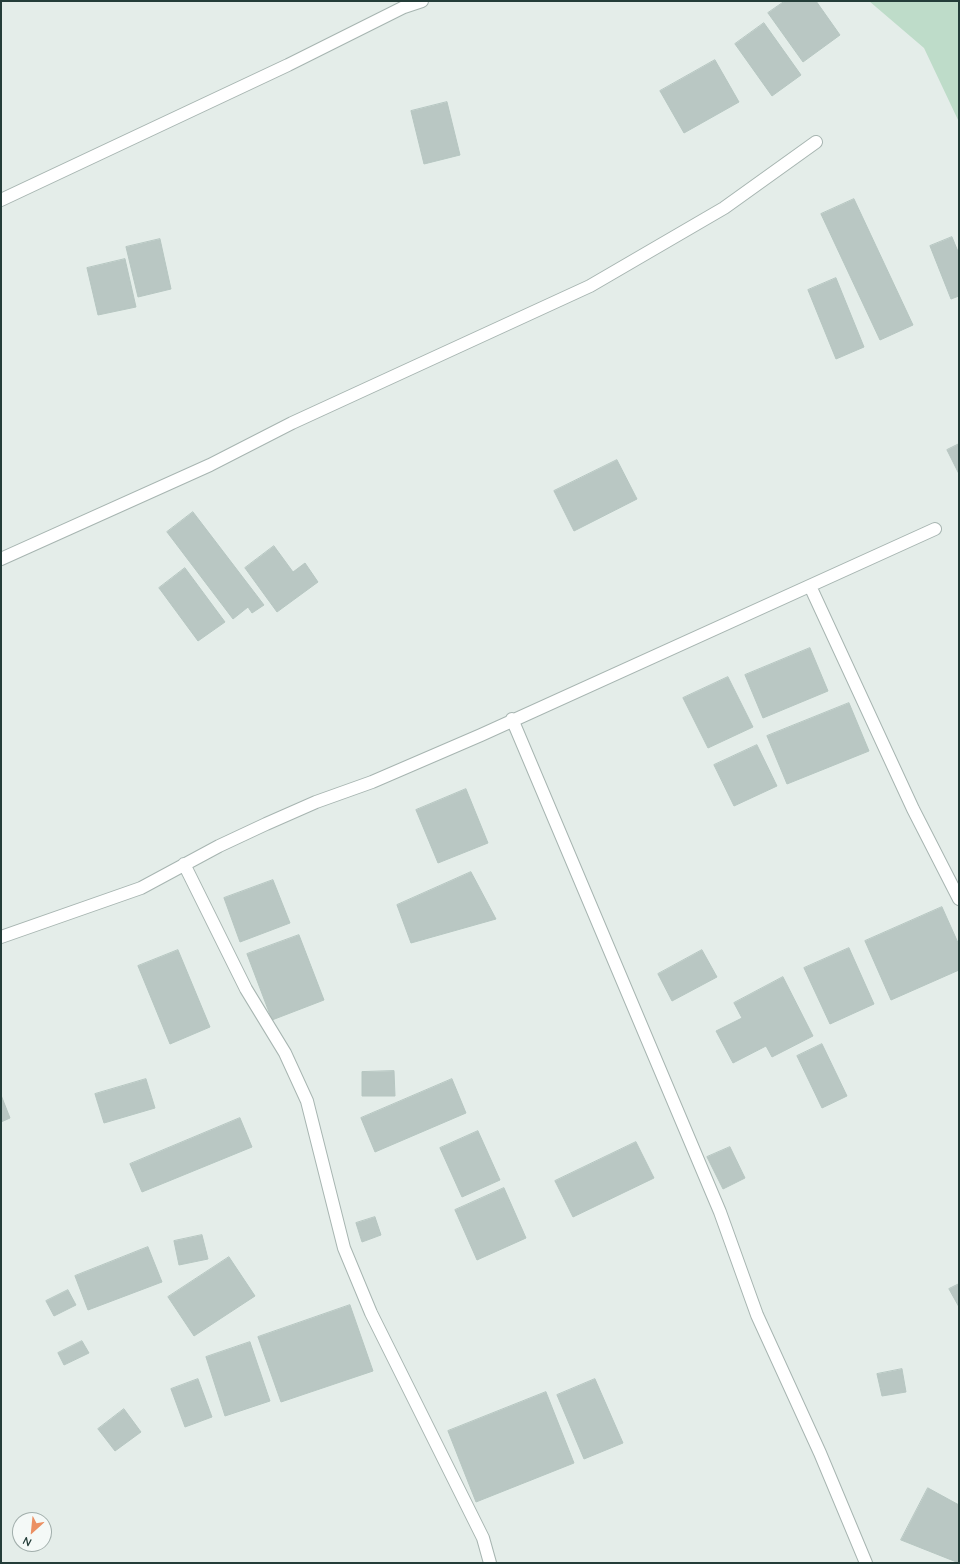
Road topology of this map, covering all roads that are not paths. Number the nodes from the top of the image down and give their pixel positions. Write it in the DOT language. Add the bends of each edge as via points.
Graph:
graph roads {
  1 [pos="422,1"];
  2 [pos="816,142"];
  3 [pos="1,200"];
  4 [pos="935,529"];
  5 [pos="1,559"];
  6 [pos="810,586"];
  7 [pos="512,719"];
  8 [pos="184,864"];
  9 [pos="959,899"];
  10 [pos="1,937"];
  11 [pos="490,1563"];
  12 [pos="866,1563"];
  1 -- 3 [label="street" via="404,7 288,65"];
  2 -- 5 [label="street" via="724,208 590,286 292,423 210,465"];
  4 -- 6 [label="street"];
  6 -- 7 [label="street"];
  6 -- 9 [label="street" via="913,809"];
  7 -- 8 [label="street" via="372,782 316,802 266,824"];
  7 -- 12 [label="street" via="720,1212 757,1315"];
  8 -- 10 [label="street" via="141,888"];
  8 -- 11 [label="street" via="246,990 285,1053 307,1101 344,1248 371,1313 482,1538"];
}
